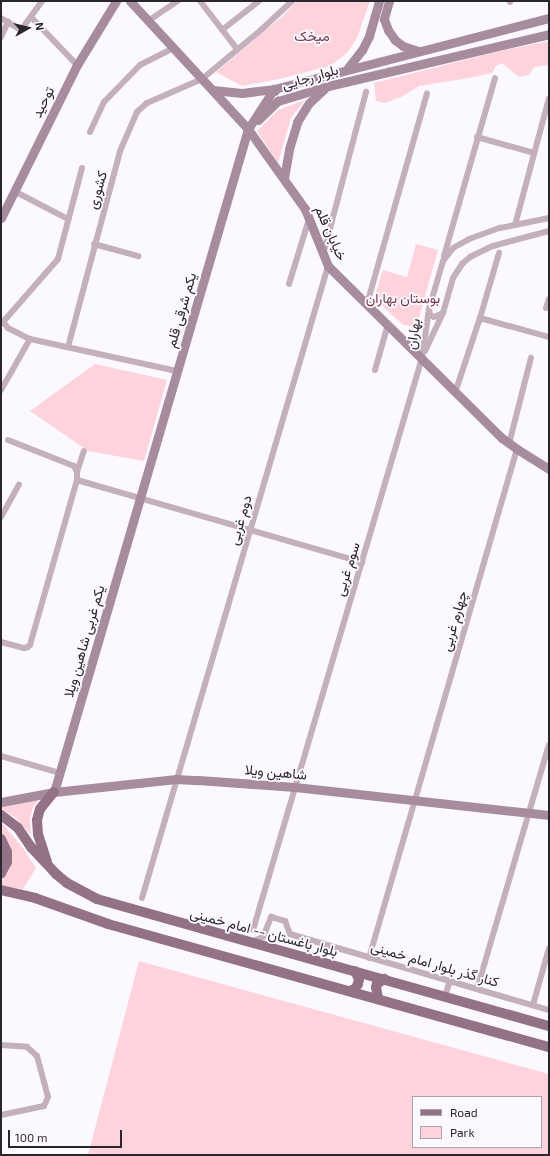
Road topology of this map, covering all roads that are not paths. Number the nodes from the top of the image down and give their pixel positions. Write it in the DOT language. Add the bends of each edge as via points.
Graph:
graph roads {
  1 [pos="42,1"];
  2 [pos="116,1"];
  3 [pos="130,1"];
  4 [pos="178,1"];
  5 [pos="200,1"];
  6 [pos="259,1"];
  7 [pos="292,1"];
  8 [pos="379,1"];
  9 [pos="389,1"];
  10 [pos="31,17"];
  11 [pos="1,18"];
  12 [pos="549,18"];
  13 [pos="148,21"];
  14 [pos="8,22"];
  15 [pos="222,30"];
  16 [pos="549,34"];
  17 [pos="1,37"];
  18 [pos="173,48"];
  19 [pos="238,49"];
  20 [pos="419,51"];
  21 [pos="76,65"];
  22 [pos="347,69"];
  23 [pos="495,78"];
  24 [pos="202,79"];
  25 [pos="328,86"];
  26 [pos="274,88"];
  27 [pos="212,90"];
  28 [pos="366,92"];
  29 [pos="427,93"];
  30 [pos="549,98"];
  31 [pos="278,101"];
  32 [pos="248,129"];
  33 [pos="90,132"];
  34 [pos="477,137"];
  35 [pos="534,153"];
  36 [pos="82,168"];
  37 [pos="284,178"];
  38 [pos="14,191"];
  39 [pos="1,218"];
  40 [pos="309,218"];
  41 [pos="549,218"];
  42 [pos="68,219"];
  43 [pos="515,225"];
  44 [pos="549,231"];
  45 [pos="94,244"];
  46 [pos="499,253"];
  47 [pos="138,256"];
  48 [pos="322,256"];
  49 [pos="443,261"];
  50 [pos="328,266"];
  51 [pos="289,284"];
  52 [pos="549,299"];
  53 [pos="367,304"];
  54 [pos="546,308"];
  55 [pos="429,309"];
  56 [pos="443,314"];
  57 [pos="480,318"];
  58 [pos="388,324"];
  59 [pos="549,337"];
  60 [pos="30,339"];
  61 [pos="68,347"];
  62 [pos="422,358"];
  63 [pos="531,358"];
  64 [pos="375,370"];
  65 [pos="177,371"];
  66 [pos="2,388"];
  67 [pos="456,393"];
  68 [pos="8,440"];
  69 [pos="509,444"];
  70 [pos="517,449"];
  71 [pos="84,451"];
  72 [pos="549,469"];
  73 [pos="77,472"];
  74 [pos="77,480"];
  75 [pos="19,485"];
  76 [pos="140,499"];
  77 [pos="1,517"];
  78 [pos="250,530"];
  79 [pos="362,562"];
  80 [pos="1,642"];
  81 [pos="549,745"];
  82 [pos="1,756"];
  83 [pos="60,773"];
  84 [pos="176,780"];
  85 [pos="295,787"];
  86 [pos="54,792"];
  87 [pos="415,800"];
  88 [pos="1,802"];
  89 [pos="529,812"];
  90 [pos="1,815"];
  91 [pos="549,815"];
  92 [pos="1,839"];
  93 [pos="47,864"];
  94 [pos="1,874"];
  95 [pos="1,890"];
  96 [pos="142,898"];
  97 [pos="253,930"];
  98 [pos="250,942"];
  99 [pos="549,948"];
  100 [pos="369,958"];
  101 [pos="355,971"];
  102 [pos="384,979"];
  103 [pos="450,981"];
  104 [pos="477,989"];
  105 [pos="349,991"];
  106 [pos="445,996"];
  107 [pos="378,999"];
  108 [pos="533,1005"];
  109 [pos="549,1010"];
  110 [pos="549,1026"];
  111 [pos="1,1045"];
  112 [pos="549,1046"];
  113 [pos="1,1115"];
  1 -- 10 [label="street"];
  2 -- 21 [label="street, توحید"];
  3 -- 13 [label="street, خیابان قلم"];
  4 -- 13 [label="street"];
  5 -- 15 [label="street"];
  6 -- 15 [label="street"];
  7 -- 19 [label="street, کشوری"];
  8 -- 22 [label="street" via="369,36"];
  9 -- 20 [label="street" via="384,19 388,30 403,46"];
  10 -- 14 [label="street" via="21,30"];
  10 -- 21 [label="street"];
  11 -- 14 [label="street"];
  12 -- 20 [label="street, بلوار رجایی"];
  13 -- 18 [label="street, خیابان قلم"];
  14 -- 17 [label="street"];
  15 -- 19 [label="street"];
  16 -- 25 [label="street, بلوار رجایی"];
  18 -- 24 [label="street, خیابان قلم"];
  18 -- 33 [label="street" via="140,65 104,102"];
  19 -- 24 [label="street, کشوری"];
  20 -- 22 [label="street, بلوار رجایی"];
  21 -- 38 [label="street, توحید"];
  22 -- 26 [label="street, بلوار رجایی"];
  23 -- 34 [label="street"];
  24 -- 27 [label="street, خیابان قلم"];
  24 -- 45 [label="street, کشوری" via="147,103 137,112 120,152"];
  25 -- 31 [label="street, بلوار رجایی"];
  25 -- 37 [label="street" via="309,103 297,122"];
  26 -- 27 [label="street" via="242,93"];
  26 -- 31 [label="street"];
  26 -- 32 [label="street, بلوار رجایی"];
  27 -- 32 [label="street, خیابان قلم"];
  28 -- 48 [label="street"];
  29 -- 53 [label="street"];
  30 -- 35 [label="street"];
  31 -- 32 [label="street, بلوار رجایی"];
  32 -- 37 [label="street, خیابان قلم"];
  32 -- 65 [label="street, یکم شرقی قلم"];
  34 -- 35 [label="street"];
  34 -- 49 [label="street"];
  35 -- 43 [label="street"];
  36 -- 42 [label="street"];
  37 -- 40 [label="street, خیابان قلم"];
  38 -- 39 [label="street, توحید"];
  38 -- 42 [label="street"];
  40 -- 48 [label="street, خیابان قلم"];
  40 -- 51 [label="street"];
  41 -- 43 [label="street, بهاران"];
  42 -- 60 [label="street" via="58,259 3,320 5,326"];
  43 -- 49 [label="street, بهاران" via="465,241 448,253"];
  44 -- 56 [label="street, بهاران" via="513,239 470,257 453,278"];
  45 -- 47 [label="street"];
  45 -- 61 [label="street, کشوری"];
  46 -- 57 [label="street"];
  48 -- 50 [label="street, خیابان قلم"];
  49 -- 55 [label="street, بهاران"];
  50 -- 53 [label="street, خیابان قلم"];
  50 -- 78 [label="street, دوم غربی"];
  52 -- 54 [label="street"];
  53 -- 58 [label="street, خیابان قلم"];
  55 -- 56 [label="street" via="430,315 434,317"];
  55 -- 62 [label="street, بهاران"];
  56 -- 62 [label="street, بهاران"];
  57 -- 59 [label="street"];
  57 -- 67 [label="street"];
  58 -- 62 [label="street, خیابان قلم"];
  58 -- 64 [label="street"];
  60 -- 61 [label="street"];
  60 -- 66 [label="street"];
  61 -- 65 [label="street"];
  62 -- 67 [label="street, خیابان قلم"];
  62 -- 79 [label="street, سوم غربی"];
  63 -- 69 [label="street"];
  65 -- 76 [label="street, یکم شرقی قلم"];
  67 -- 69 [label="street, خیابان قلم"];
  68 -- 73 [label="street" via="74,466"];
  69 -- 70 [label="street, خیابان قلم"];
  70 -- 72 [label="street, خیابان قلم"];
  70 -- 87 [label="street, چهارم غربی"];
  71 -- 73 [label="street"];
  73 -- 74 [label="street"];
  74 -- 76 [label="street"];
  74 -- 80 [label="street" via="30,645 24,648"];
  75 -- 77 [label="street"];
  76 -- 78 [label="street"];
  76 -- 83 [label="street, یکم غربی شاهین ویلا"];
  78 -- 79 [label="street"];
  78 -- 84 [label="street, دوم غربی"];
  79 -- 85 [label="street, سوم غربی"];
  81 -- 89 [label="street"];
  82 -- 83 [label="street"];
  83 -- 86 [label="street, یکم غربی شاهین ویلا"];
  84 -- 85 [label="street, شاهین ویلا"];
  84 -- 86 [label="street, شاهین ویلا"];
  84 -- 96 [label="street, دوم غربی"];
  85 -- 87 [label="street, شاهین ویلا"];
  85 -- 97 [label="street, سوم غربی"];
  86 -- 88 [label="street, شاهین ویلا"];
  86 -- 93 [label="main road" via="40,809 37,820 38,834"];
  87 -- 89 [label="street, شاهین ویلا"];
  87 -- 100 [label="street, چهارم غربی"];
  89 -- 91 [label="street, شاهین ویلا"];
  89 -- 104 [label="street"];
  90 -- 93 [label="main road, بلوار باغستان -- امام خمینی" via="18,828"];
  92 -- 94 [label="main road" via="7,852 7,862"];
  93 -- 98 [label="main road, بلوار باغستان -- امام خمینی" via="67,883 97,899"];
  95 -- 105 [label="main road" via="35,898 108,924"];
  98 -- 100 [label="street, کنار گذر بلوار امام خمینی" via="263,937 271,917 286,922 290,934"];
  98 -- 101 [label="main road, بلوار باغستان -- امام خمینی"];
  99 -- 108 [label="street"];
  100 -- 103 [label="street, کنار گذر بلوار امام خمینی"];
  101 -- 102 [label="main road, بلوار باغستان -- امام خمینی"];
  101 -- 105 [label="main road" via="358,984 356,989"];
  102 -- 106 [label="main road, بلوار باغستان -- امام خمینی"];
  102 -- 107 [label="main road" via="376,987"];
  103 -- 104 [label="street, کنار گذر بلوار امام خمینی"];
  103 -- 106 [label="street"];
  104 -- 108 [label="street, کنار گذر بلوار امام خمینی"];
  105 -- 107 [label="main road"];
  106 -- 110 [label="main road, بلوار باغستان -- امام خمینی"];
  107 -- 112 [label="main road"];
  108 -- 109 [label="street, کنار گذر بلوار امام خمینی"];
  111 -- 113 [label="street" via="27,1047 37,1056 48,1097 44,1106"];
}
